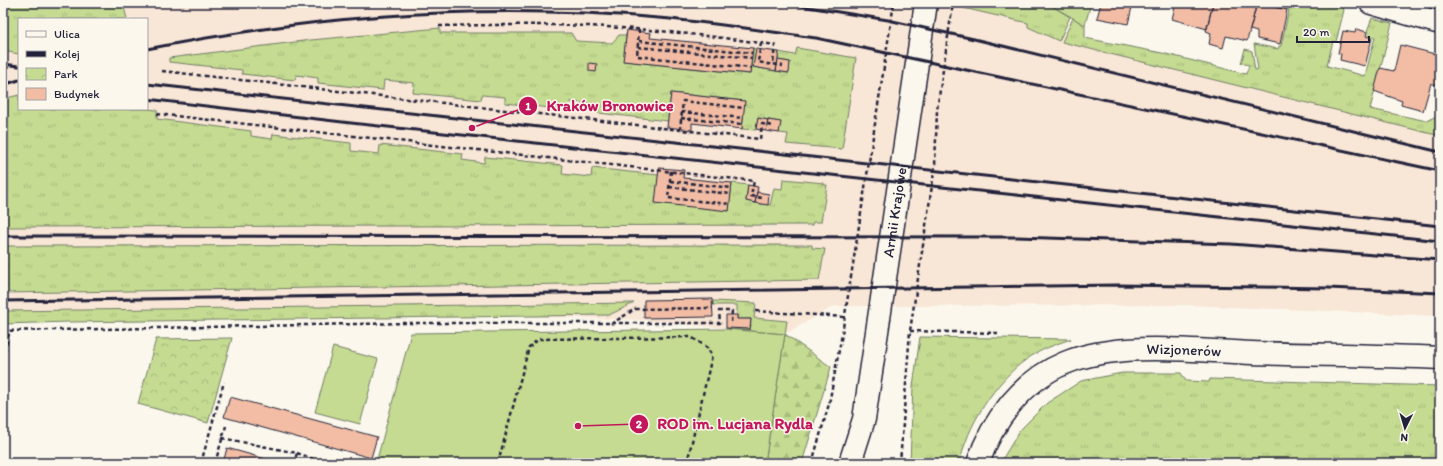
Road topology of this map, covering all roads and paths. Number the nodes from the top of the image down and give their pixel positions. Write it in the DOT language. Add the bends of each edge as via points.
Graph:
graph roads {
  1 [pos="894,3"];
  2 [pos="926,3"];
  3 [pos="953,3"];
  4 [pos="961,3"];
  5 [pos="1370,3"];
  6 [pos="952,7"];
  7 [pos="1440,23"];
  8 [pos="440,26"];
  9 [pos="639,29"];
  10 [pos="638,41"];
  11 [pos="761,43"];
  12 [pos="638,47"];
  13 [pos="752,53"];
  14 [pos="752,58"];
  15 [pos="777,65"];
  16 [pos="783,66"];
  17 [pos="751,68"];
  18 [pos="162,71"];
  19 [pos="744,108"];
  20 [pos="681,112"];
  21 [pos="157,114"];
  22 [pos="681,118"];
  23 [pos="743,118"];
  24 [pos="742,124"];
  25 [pos="774,126"];
  26 [pos="680,130"];
  27 [pos="671,171"];
  28 [pos="670,181"];
  29 [pos="669,187"];
  30 [pos="732,188"];
  31 [pos="731,194"];
  32 [pos="762,198"];
  33 [pos="730,204"];
  34 [pos="713,308"];
  35 [pos="756,311"];
  36 [pos="844,317"];
  37 [pos="731,322"];
  38 [pos="611,324"];
  39 [pos="10,330"];
  40 [pos="3,331"];
  41 [pos="910,331"];
  42 [pos="999,333"];
  43 [pos="3,358"];
  44 [pos="1440,358"];
  45 [pos="224,382"];
  46 [pos="864,419"];
  47 [pos="226,426"];
  48 [pos="222,438"];
  49 [pos="297,453"];
  50 [pos="201,463"];
  51 [pos="215,463"];
  52 [pos="294,463"];
  53 [pos="324,463"];
  54 [pos="498,463"];
  55 [pos="687,463"];
  56 [pos="812,463"];
  57 [pos="850,463"];
  58 [pos="867,463"];
  59 [pos="900,463"];
  60 [pos="978,463"];
  1 -- 36 [label="path"];
  2 -- 46 [label="street, Armii Krajowej"];
  3 -- 6 [label="path"];
  4 -- 6 [label="path"];
  5 -- 7 [label="street"];
  6 -- 41 [label="path" via="937,110 935,166"];
  8 -- 9 [label="path" via="526,25"];
  9 -- 10 [label="path"];
  9 -- 11 [label="path"];
  10 -- 12 [label="path"];
  10 -- 13 [label="path"];
  11 -- 15 [label="path" via="775,45 773,64"];
  11 -- 15 [label="path" via="758,62"];
  12 -- 14 [label="path"];
  12 -- 17 [label="path" via="637,56"];
  15 -- 16 [label="path"];
  18 -- 26 [label="path"];
  19 -- 20 [label="path" via="683,101"];
  20 -- 22 [label="path"];
  20 -- 23 [label="path"];
  21 -- 27 [label="path"];
  22 -- 24 [label="path"];
  22 -- 26 [label="path"];
  25 -- 26 [label="path" via="762,124 760,139"];
  27 -- 28 [label="path"];
  27 -- 32 [label="path" via="754,181 751,196"];
  28 -- 29 [label="path"];
  28 -- 30 [label="path"];
  29 -- 31 [label="path"];
  29 -- 33 [label="path" via="668,198"];
  34 -- 38 [label="path" via="635,309"];
  35 -- 36 [label="path"];
  36 -- 56 [label="path" via="829,404"];
  37 -- 38 [label="path" via="732,311 720,311 720,323"];
  38 -- 39 [label="path" via="408,323 243,328"];
  39 -- 40 [label="path"];
  39 -- 43 [label="path"];
  41 -- 42 [label="path"];
  41 -- 59 [label="path"];
  44 -- 60 [label="street, Wizjonerów" via="1182,350 1120,350 1085,356 1064,363 1023,391 993,429"];
  45 -- 50 [label="path"];
  46 -- 57 [label="street, Armii Krajowej"];
  46 -- 58 [label="street, Armii Krajowej"];
  47 -- 48 [label="path"];
  48 -- 49 [label="path"];
  48 -- 51 [label="path"];
  49 -- 52 [label="path"];
  49 -- 53 [label="path"];
  54 -- 55 [label="path" via="529,347 539,339 691,337 707,347 712,356"];
}
